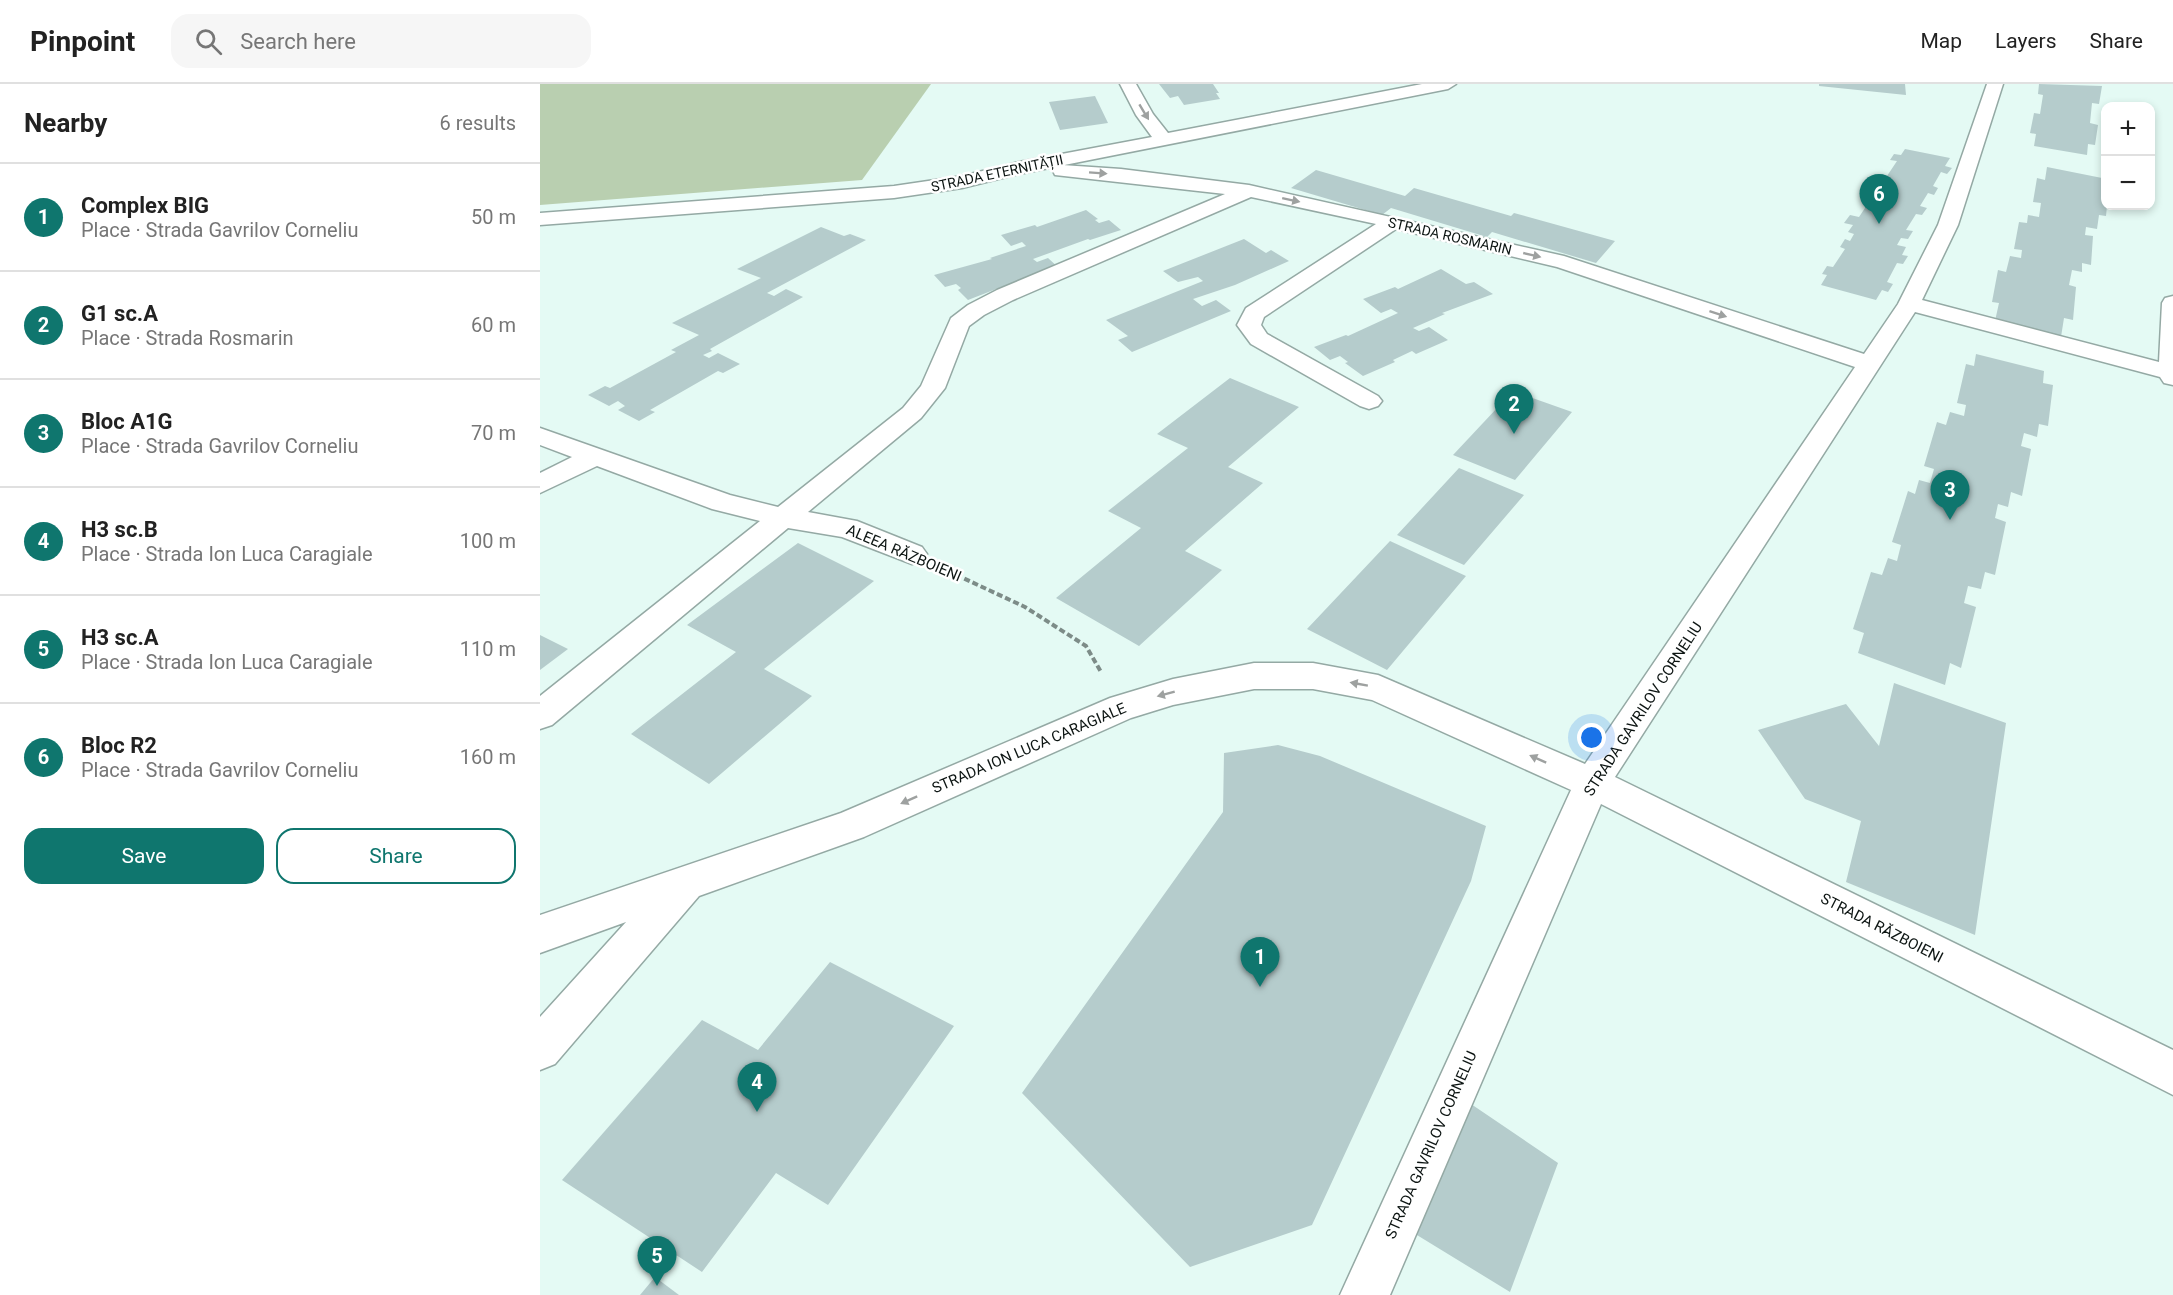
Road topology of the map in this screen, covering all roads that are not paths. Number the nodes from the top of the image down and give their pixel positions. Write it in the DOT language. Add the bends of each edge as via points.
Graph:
graph roads {
  1 [pos="1128,84"];
  2 [pos="1448,84"];
  3 [pos="1995,84"];
  4 [pos="1162,139"];
  5 [pos="1019,168"];
  6 [pos="1249,191"];
  7 [pos="540,219"];
  8 [pos="1393,222"];
  9 [pos="2173,303"];
  10 [pos="1909,304"];
  11 [pos="1869,364"];
  12 [pos="2172,375"];
  13 [pos="1369,400"];
  14 [pos="540,436"];
  15 [pos="594,457"];
  16 [pos="540,484"];
  17 [pos="783,518"];
  18 [pos="912,554"];
  19 [pos="540,715"];
  20 [pos="1592,783"];
  21 [pos="687,882"];
  22 [pos="540,934"];
  23 [pos="540,1049"];
  24 [pos="2173,1073"];
  25 [pos="1365,1295"];
  1 -- 4 [label="street, one-way"];
  2 -- 4 [label="street, STRADA ETERNITĂȚII"];
  3 -- 10 [label="street, STRADA GAVRILOV CORNELIU" via="1948,225"];
  4 -- 5 [label="street, STRADA ETERNITĂȚII"];
  5 -- 6 [label="street, STRADA ROSMARIN, one-way" via="1121,175"];
  5 -- 7 [label="street, STRADA ETERNITĂȚII" via="962,182 894,192"];
  6 -- 8 [label="street, STRADA ROSMARIN, one-way"];
  6 -- 17 [label="street" via="1005,295 959,322 933,388 912,413"];
  8 -- 11 [label="street, STRADA ROSMARIN, one-way" via="1563,262"];
  8 -- 13 [label="street" via="1254,313 1249,325 1259,339"];
  9 -- 12 [label="street"];
  10 -- 11 [label="street, STRADA GAVRILOV CORNELIU"];
  10 -- 12 [label="street"];
  11 -- 20 [label="street, STRADA GAVRILOV CORNELIU"];
  14 -- 15 [label="street, ALEEA RĂZBOIENI"];
  15 -- 16 [label="street"];
  15 -- 17 [label="street, ALEEA RĂZBOIENI" via="722,502"];
  17 -- 18 [label="street, ALEEA RĂZBOIENI" via="847,528"];
  17 -- 19 [label="street"];
  20 -- 21 [label="street, STRADA ION LUCA CARAGIALE, one-way" via="1378,688 1313,676 1254,676 1122,706 851,826"];
  20 -- 24 [label="street, STRADA RĂZBOIENI"];
  20 -- 25 [label="street, STRADA GAVRILOV CORNELIU"];
  21 -- 22 [label="street, STRADA ION LUCA CARAGIALE"];
  21 -- 23 [label="street"];
}
